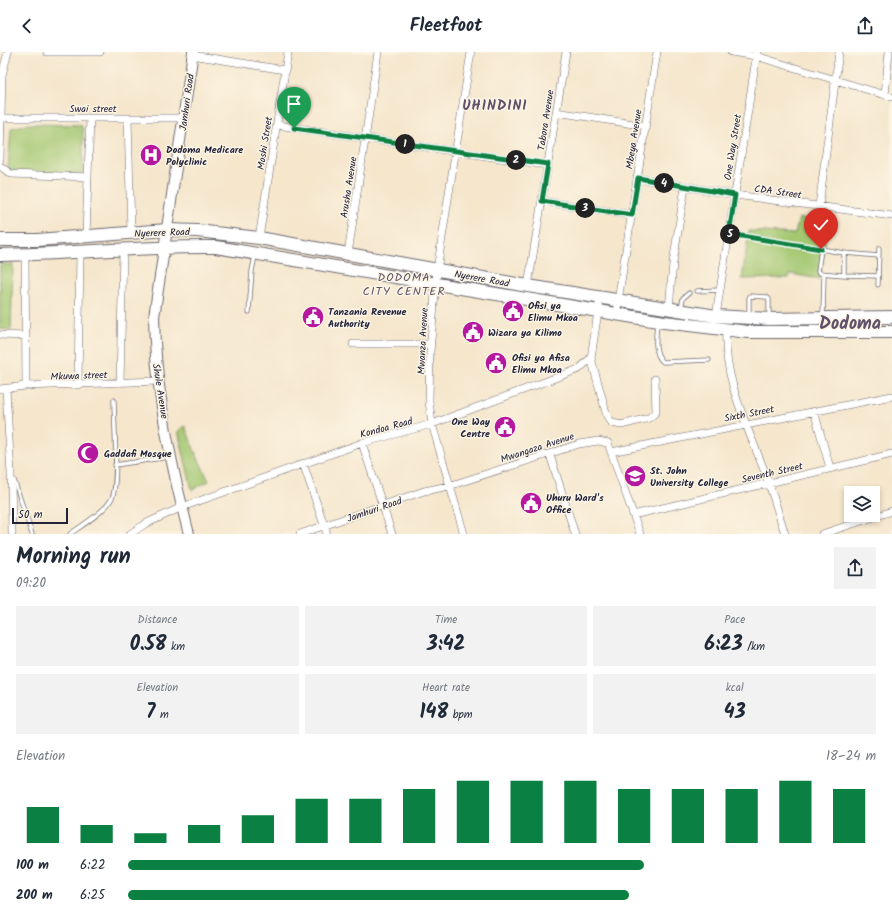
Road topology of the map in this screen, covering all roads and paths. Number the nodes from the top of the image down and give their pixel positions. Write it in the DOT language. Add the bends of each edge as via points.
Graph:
graph roads {
  1 [pos="8,52"];
  2 [pos="47,52"];
  3 [pos="78,52"];
  4 [pos="100,52"];
  5 [pos="288,52"];
  6 [pos="378,52"];
  7 [pos="471,52"];
  8 [pos="566,52"];
  9 [pos="657,52"];
  10 [pos="731,52"];
  11 [pos="839,52"];
  12 [pos="889,52"];
  13 [pos="192,54"];
  14 [pos="757,54"];
  15 [pos="285,70"];
  16 [pos="836,81"];
  17 [pos="888,96"];
  18 [pos="556,112"];
  19 [pos="2,118"];
  20 [pos="90,118"];
  21 [pos="128,118"];
  22 [pos="184,118"];
  23 [pos="277,125"];
  24 [pos="646,126"];
  25 [pos="365,138"];
  26 [pos="455,151"];
  27 [pos="0,160"];
  28 [pos="548,164"];
  29 [pos="0,166"];
  30 [pos="88,177"];
  31 [pos="638,178"];
  32 [pos="685,187"];
  33 [pos="735,195"];
  34 [pos="542,201"];
  35 [pos="819,206"];
  36 [pos="632,215"];
  37 [pos="892,216"];
  38 [pos="167,230"];
  39 [pos="131,233"];
  40 [pos="729,234"];
  41 [pos="86,237"];
  42 [pos="259,238"];
  43 [pos="0,240"];
  44 [pos="164,247"];
  45 [pos="879,248"];
  46 [pos="821,249"];
  47 [pos="123,250"];
  48 [pos="80,253"];
  49 [pos="256,253"];
  50 [pos="844,253"];
  51 [pos="348,254"];
  52 [pos="0,255"];
  53 [pos="25,255"];
  54 [pos="879,256"];
  55 [pos="437,270"];
  56 [pos="824,274"];
  57 [pos="844,275"];
  58 [pos="878,276"];
  59 [pos="436,283"];
  60 [pos="878,285"];
  61 [pos="528,286"];
  62 [pos="720,290"];
  63 [pos="697,291"];
  64 [pos="690,294"];
  65 [pos="600,298"];
  66 [pos="618,301"];
  67 [pos="675,310"];
  68 [pos="249,312"];
  69 [pos="598,312"];
  70 [pos="618,315"];
  71 [pos="716,316"];
  72 [pos="892,317"];
  73 [pos="749,319"];
  74 [pos="769,319"];
  75 [pos="823,319"];
  76 [pos="657,322"];
  77 [pos="726,329"];
  78 [pos="892,332"];
  79 [pos="0,335"];
  80 [pos="26,336"];
  81 [pos="353,344"];
  82 [pos="430,344"];
  83 [pos="590,358"];
  84 [pos="708,360"];
  85 [pos="655,379"];
  86 [pos="158,381"];
  87 [pos="120,383"];
  88 [pos="78,385"];
  89 [pos="26,386"];
  90 [pos="3,389"];
  91 [pos="892,396"];
  92 [pos="114,400"];
  93 [pos="814,411"];
  94 [pos="432,424"];
  95 [pos="747,424"];
  96 [pos="362,443"];
  97 [pos="611,452"];
  98 [pos="892,454"];
  99 [pos="550,455"];
  100 [pos="172,456"];
  101 [pos="303,463"];
  102 [pos="115,465"];
  103 [pos="830,468"];
  104 [pos="11,474"];
  105 [pos="769,483"];
  106 [pos="449,486"];
  107 [pos="383,506"];
  108 [pos="182,507"];
  109 [pos="892,511"];
  110 [pos="633,515"];
  111 [pos="324,526"];
  112 [pos="12,534"];
  113 [pos="32,534"];
  114 [pos="70,534"];
  115 [pos="130,534"];
  116 [pos="189,534"];
  117 [pos="300,534"];
  118 [pos="327,534"];
  119 [pos="392,534"];
  120 [pos="464,534"];
  121 [pos="575,534"];
  122 [pos="640,534"];
  123 [pos="785,534"];
  124 [pos="822,534"];
  1 -- 19 [label="street" via="2,75"];
  2 -- 3 [label="street"];
  3 -- 4 [label="street"];
  5 -- 15 [label="street, Moshi Street"];
  6 -- 25 [label="street, Arusha Avenue"];
  7 -- 26 [label="street, Mwanza Avenue"];
  8 -- 18 [label="street, Tabora Avenue"];
  9 -- 24 [label="street, Mbeya Avenue"];
  10 -- 14 [label="street"];
  11 -- 16 [label="street"];
  12 -- 17 [label="street"];
  13 -- 15 [label="street"];
  13 -- 22 [label="main road, Jamhuri Road"];
  14 -- 16 [label="street"];
  14 -- 33 [label="street, One Way Street"];
  15 -- 23 [label="street, Moshi Street"];
  16 -- 17 [label="street"];
  16 -- 35 [label="street"];
  18 -- 24 [label="street"];
  18 -- 28 [label="street, Tabora Avenue"];
  19 -- 20 [label="street, Swai street"];
  19 -- 27 [label="street"];
  20 -- 21 [label="street, Swai street"];
  20 -- 30 [label="street"];
  21 -- 22 [label="street, Swai street"];
  21 -- 39 [label="street"];
  22 -- 38 [label="main road, Jamhuri Road"];
  23 -- 25 [label="street"];
  23 -- 42 [label="street, Moshi Street"];
  24 -- 31 [label="street, Mbeya Avenue"];
  25 -- 26 [label="street"];
  25 -- 51 [label="street, Arusha Avenue"];
  26 -- 28 [label="street"];
  26 -- 55 [label="street, Mwanza Avenue"];
  28 -- 34 [label="street, Tabora Avenue"];
  29 -- 30 [label="street" via="11,174"];
  30 -- 41 [label="street"];
  31 -- 32 [label="street, CDA Street"];
  31 -- 36 [label="street, Mbeya Avenue"];
  32 -- 33 [label="street, CDA Street"];
  32 -- 67 [label="street" via="673,264"];
  33 -- 35 [label="street, CDA Street"];
  33 -- 40 [label="street, One Way Street"];
  34 -- 36 [label="street"];
  34 -- 61 [label="street, Tabora Avenue"];
  35 -- 37 [label="street, CDA Street"];
  36 -- 66 [label="street, Mbeya Avenue"];
  38 -- 39 [label="highway, Nyerere Road"];
  38 -- 42 [label="highway, Nyerere Road"];
  38 -- 44 [label="main road, Jamhuri Road"];
  39 -- 41 [label="highway, Nyerere Road"];
  40 -- 46 [label="lane"];
  40 -- 62 [label="street, One Way Street"];
  41 -- 43 [label="highway, Nyerere Road"];
  42 -- 51 [label="highway, Nyerere Road"];
  44 -- 47 [label="highway, Nyerere Road"];
  44 -- 49 [label="highway, Nyerere Road" via="216,247"];
  44 -- 86 [label="main road, Shule Avenue" via="154,317"];
  45 -- 54 [label="lane"];
  46 -- 50 [label="lane"];
  46 -- 56 [label="lane" via="818,271"];
  47 -- 48 [label="highway, Nyerere Road"];
  47 -- 87 [label="street"];
  48 -- 53 [label="highway, Nyerere Road"];
  48 -- 88 [label="street"];
  49 -- 59 [label="highway, Nyerere Road"];
  49 -- 68 [label="lane"];
  50 -- 54 [label="lane"];
  50 -- 57 [label="lane"];
  51 -- 55 [label="highway, Nyerere Road"];
  52 -- 53 [label="highway, Nyerere Road"];
  53 -- 80 [label="street"];
  54 -- 58 [label="lane"];
  55 -- 59 [label="street, Mwanza Avenue"];
  55 -- 61 [label="highway, Nyerere Road"];
  56 -- 57 [label="lane"];
  56 -- 75 [label="lane"];
  57 -- 58 [label="lane"];
  58 -- 60 [label="lane"];
  59 -- 69 [label="highway, Nyerere Road"];
  59 -- 82 [label="street, Mwanza Avenue"];
  61 -- 65 [label="highway, Nyerere Road"];
  62 -- 63 [label="lane"];
  62 -- 71 [label="street, One Way Street"];
  64 -- 67 [label="lane" via="683,298"];
  65 -- 66 [label="highway, Nyerere Road"];
  65 -- 69 [label="street"];
  66 -- 67 [label="highway, Nyerere Road"];
  66 -- 70 [label="street, Mbeya Avenue"];
  67 -- 71 [label="highway, Nyerere Road"];
  69 -- 70 [label="highway, Nyerere Road"];
  69 -- 83 [label="street"];
  70 -- 76 [label="highway, Nyerere Road"];
  71 -- 73 [label="highway, Nyerere Road"];
  72 -- 75 [label="highway, Nyerere Road"];
  73 -- 74 [label="highway, Nyerere Road"];
  73 -- 74 [label="lane" via="750,296 769,299"];
  74 -- 75 [label="highway, Nyerere Road"];
  76 -- 77 [label="highway, Nyerere Road"];
  76 -- 84 [label="lane" via="656,350 663,362"];
  77 -- 78 [label="highway, Nyerere Road" via="748,332"];
  77 -- 95 [label="street" via="725,348 731,382"];
  79 -- 80 [label="street"];
  80 -- 89 [label="street"];
  81 -- 82 [label="street"];
  82 -- 94 [label="street, Mwanza Avenue" via="429,401"];
  83 -- 85 [label="street" via="607,416 612,423 621,425 649,418 656,412"];
  83 -- 94 [label="street, Kondoa Road" via="579,369"];
  86 -- 87 [label="street, Mkuwa street"];
  86 -- 100 [label="main road, Shule Avenue"];
  87 -- 88 [label="street, Mkuwa street"];
  88 -- 89 [label="street, Mkuwa street"];
  89 -- 90 [label="street, Mkuwa street"];
  90 -- 104 [label="street"];
  91 -- 93 [label="street, Sixth Street"];
  92 -- 102 [label="lane"];
  93 -- 95 [label="street, Sixth Street"];
  93 -- 103 [label="street"];
  94 -- 96 [label="street, Kondoa Road"];
  94 -- 106 [label="street, Mwanza Avenue"];
  95 -- 97 [label="street, Sixth Street"];
  95 -- 105 [label="street"];
  96 -- 101 [label="street, Kondoa Road"];
  96 -- 107 [label="street"];
  97 -- 99 [label="street, Mwangaza Avenue" via="608,443 598,441 579,444"];
  97 -- 110 [label="street"];
  98 -- 103 [label="street, Seventh Street"];
  99 -- 106 [label="street, Mwangaza Avenue"];
  99 -- 121 [label="street"];
  100 -- 102 [label="lane"];
  100 -- 108 [label="main road, Shule Avenue"];
  101 -- 108 [label="street, Kondoa Road"];
  101 -- 111 [label="street"];
  102 -- 114 [label="lane" via="115,490 112,499"];
  103 -- 105 [label="street, Seventh Street"];
  104 -- 112 [label="street"];
  104 -- 113 [label="lane"];
  105 -- 110 [label="street, Seventh Street"];
  105 -- 123 [label="street"];
  106 -- 107 [label="street, Jamhuri Road"];
  106 -- 120 [label="street, Mwanza Avenue"];
  107 -- 111 [label="street, Jamhuri Road"];
  107 -- 119 [label="street"];
  108 -- 115 [label="street"];
  108 -- 116 [label="main road, Shule Avenue"];
  109 -- 124 [label="street"];
  110 -- 122 [label="street"];
  111 -- 117 [label="street, Jamhuri Road"];
  111 -- 118 [label="street"];
}
